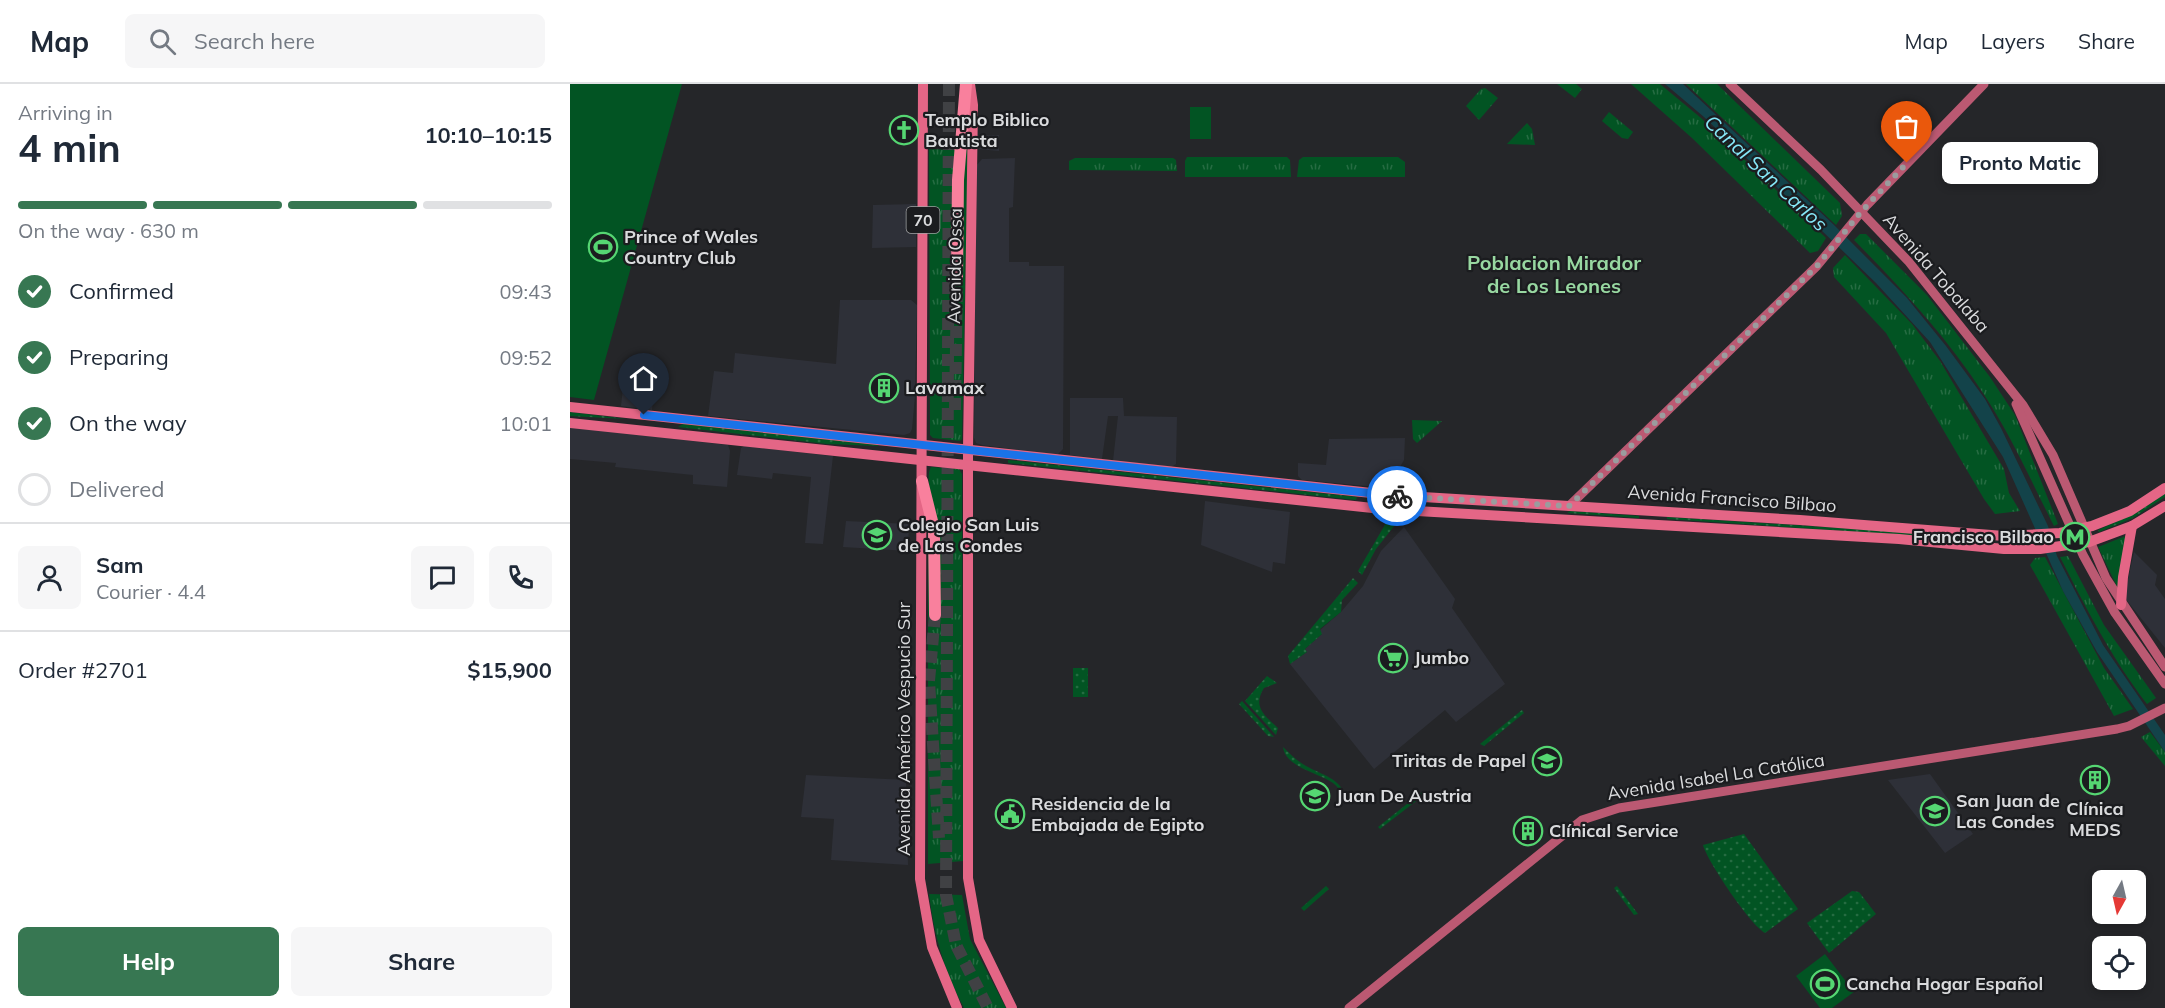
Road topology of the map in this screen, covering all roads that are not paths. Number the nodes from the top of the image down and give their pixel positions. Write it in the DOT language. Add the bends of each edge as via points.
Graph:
graph roads {
  1 [pos="923,84"];
  2 [pos="968,84"];
  3 [pos="1730,84"];
  4 [pos="1984,84"];
  5 [pos="1861,212"];
  6 [pos="957,279"];
  7 [pos="570,407"];
  8 [pos="682,419"];
  9 [pos="570,423"];
  10 [pos="656,432"];
  11 [pos="921,444"];
  12 [pos="968,449"];
  13 [pos="921,459"];
  14 [pos="969,465"];
  15 [pos="922,481"];
  16 [pos="2165,488"];
  17 [pos="1421,497"];
  18 [pos="1569,506"];
  19 [pos="2165,506"];
  20 [pos="1403,510"];
  21 [pos="1550,518"];
  22 [pos="2132,526"];
  23 [pos="2078,530"];
  24 [pos="2083,543"];
  25 [pos="2121,605"];
  26 [pos="935,615"];
  27 [pos="2165,667"];
  28 [pos="2165,684"];
  29 [pos="2165,708"];
  30 [pos="957,1008"];
  31 [pos="1012,1008"];
  32 [pos="1349,1008"];
  1 -- 11 [label="main road, Avenida Ossa / 70"];
  2 -- 6 [label="highway" via="958,180"];
  2 -- 12 [label="main road, Avenida Ossa" via="973,105"];
  3 -- 5 [label="main road, Avenida Tobalaba"];
  4 -- 5 [label="main road"];
  5 -- 18 [label="main road" via="1817,266"];
  5 -- 23 [label="main road, Avenida Tobalaba" via="1909,262 2009,388"];
  7 -- 8 [label="main road, Avenida Francisco Bilbao"];
  8 -- 10 [label="main road" via="676,426"];
  8 -- 11 [label="main road, Avenida Francisco Bilbao"];
  9 -- 10 [label="main road, Avenida Francisco Bilbao"];
  10 -- 13 [label="main road, Avenida Francisco Bilbao"];
  11 -- 12 [label="main road, Avenida Francisco Bilbao"];
  11 -- 13 [label="main road, Avenida Américo Vespucio Sur / 70"];
  12 -- 14 [label="main road"];
  12 -- 17 [label="main road, Avenida Francisco Bilbao"];
  13 -- 14 [label="main road, Avenida Francisco Bilbao"];
  13 -- 15 [label="main road, Avenida Américo Vespucio Sur / 70"];
  14 -- 20 [label="main road, Avenida Francisco Bilbao"];
  14 -- 31 [label="main road" via="969,886 979,940"];
  15 -- 26 [label="highway" via="935,545"];
  15 -- 30 [label="main road, Avenida Américo Vespucio Sur" via="920,879 932,947"];
  16 -- 23 [label="main road, Avenida Francisco Bilbao" via="2130,511"];
  17 -- 18 [label="main road, Avenida Francisco Bilbao"];
  17 -- 20 [label="main road" via="1407,503"];
  18 -- 21 [label="main road"];
  18 -- 23 [label="main road, Avenida Francisco Bilbao" via="2033,536"];
  19 -- 22 [label="main road, Avenida Francisco Bilbao"];
  20 -- 21 [label="main road, Avenida Francisco Bilbao"];
  21 -- 24 [label="main road, Avenida Francisco Bilbao" via="2004,549"];
  22 -- 24 [label="main road, Avenida Francisco Bilbao"];
  22 -- 25 [label="main road"];
  23 -- 24 [label="main road, Avenida Tobalaba"];
  24 -- 25 [label="main road, Avenida Tobalaba"];
  24 -- 28 [label="main road, Avenida Tobalaba" via="2104,596"];
  25 -- 27 [label="main road, Avenida Tobalaba"];
  29 -- 32 [label="main road, Avenida Isabel La Católica" via="2117,729 1619,807 1595,814 1567,831"];
}
